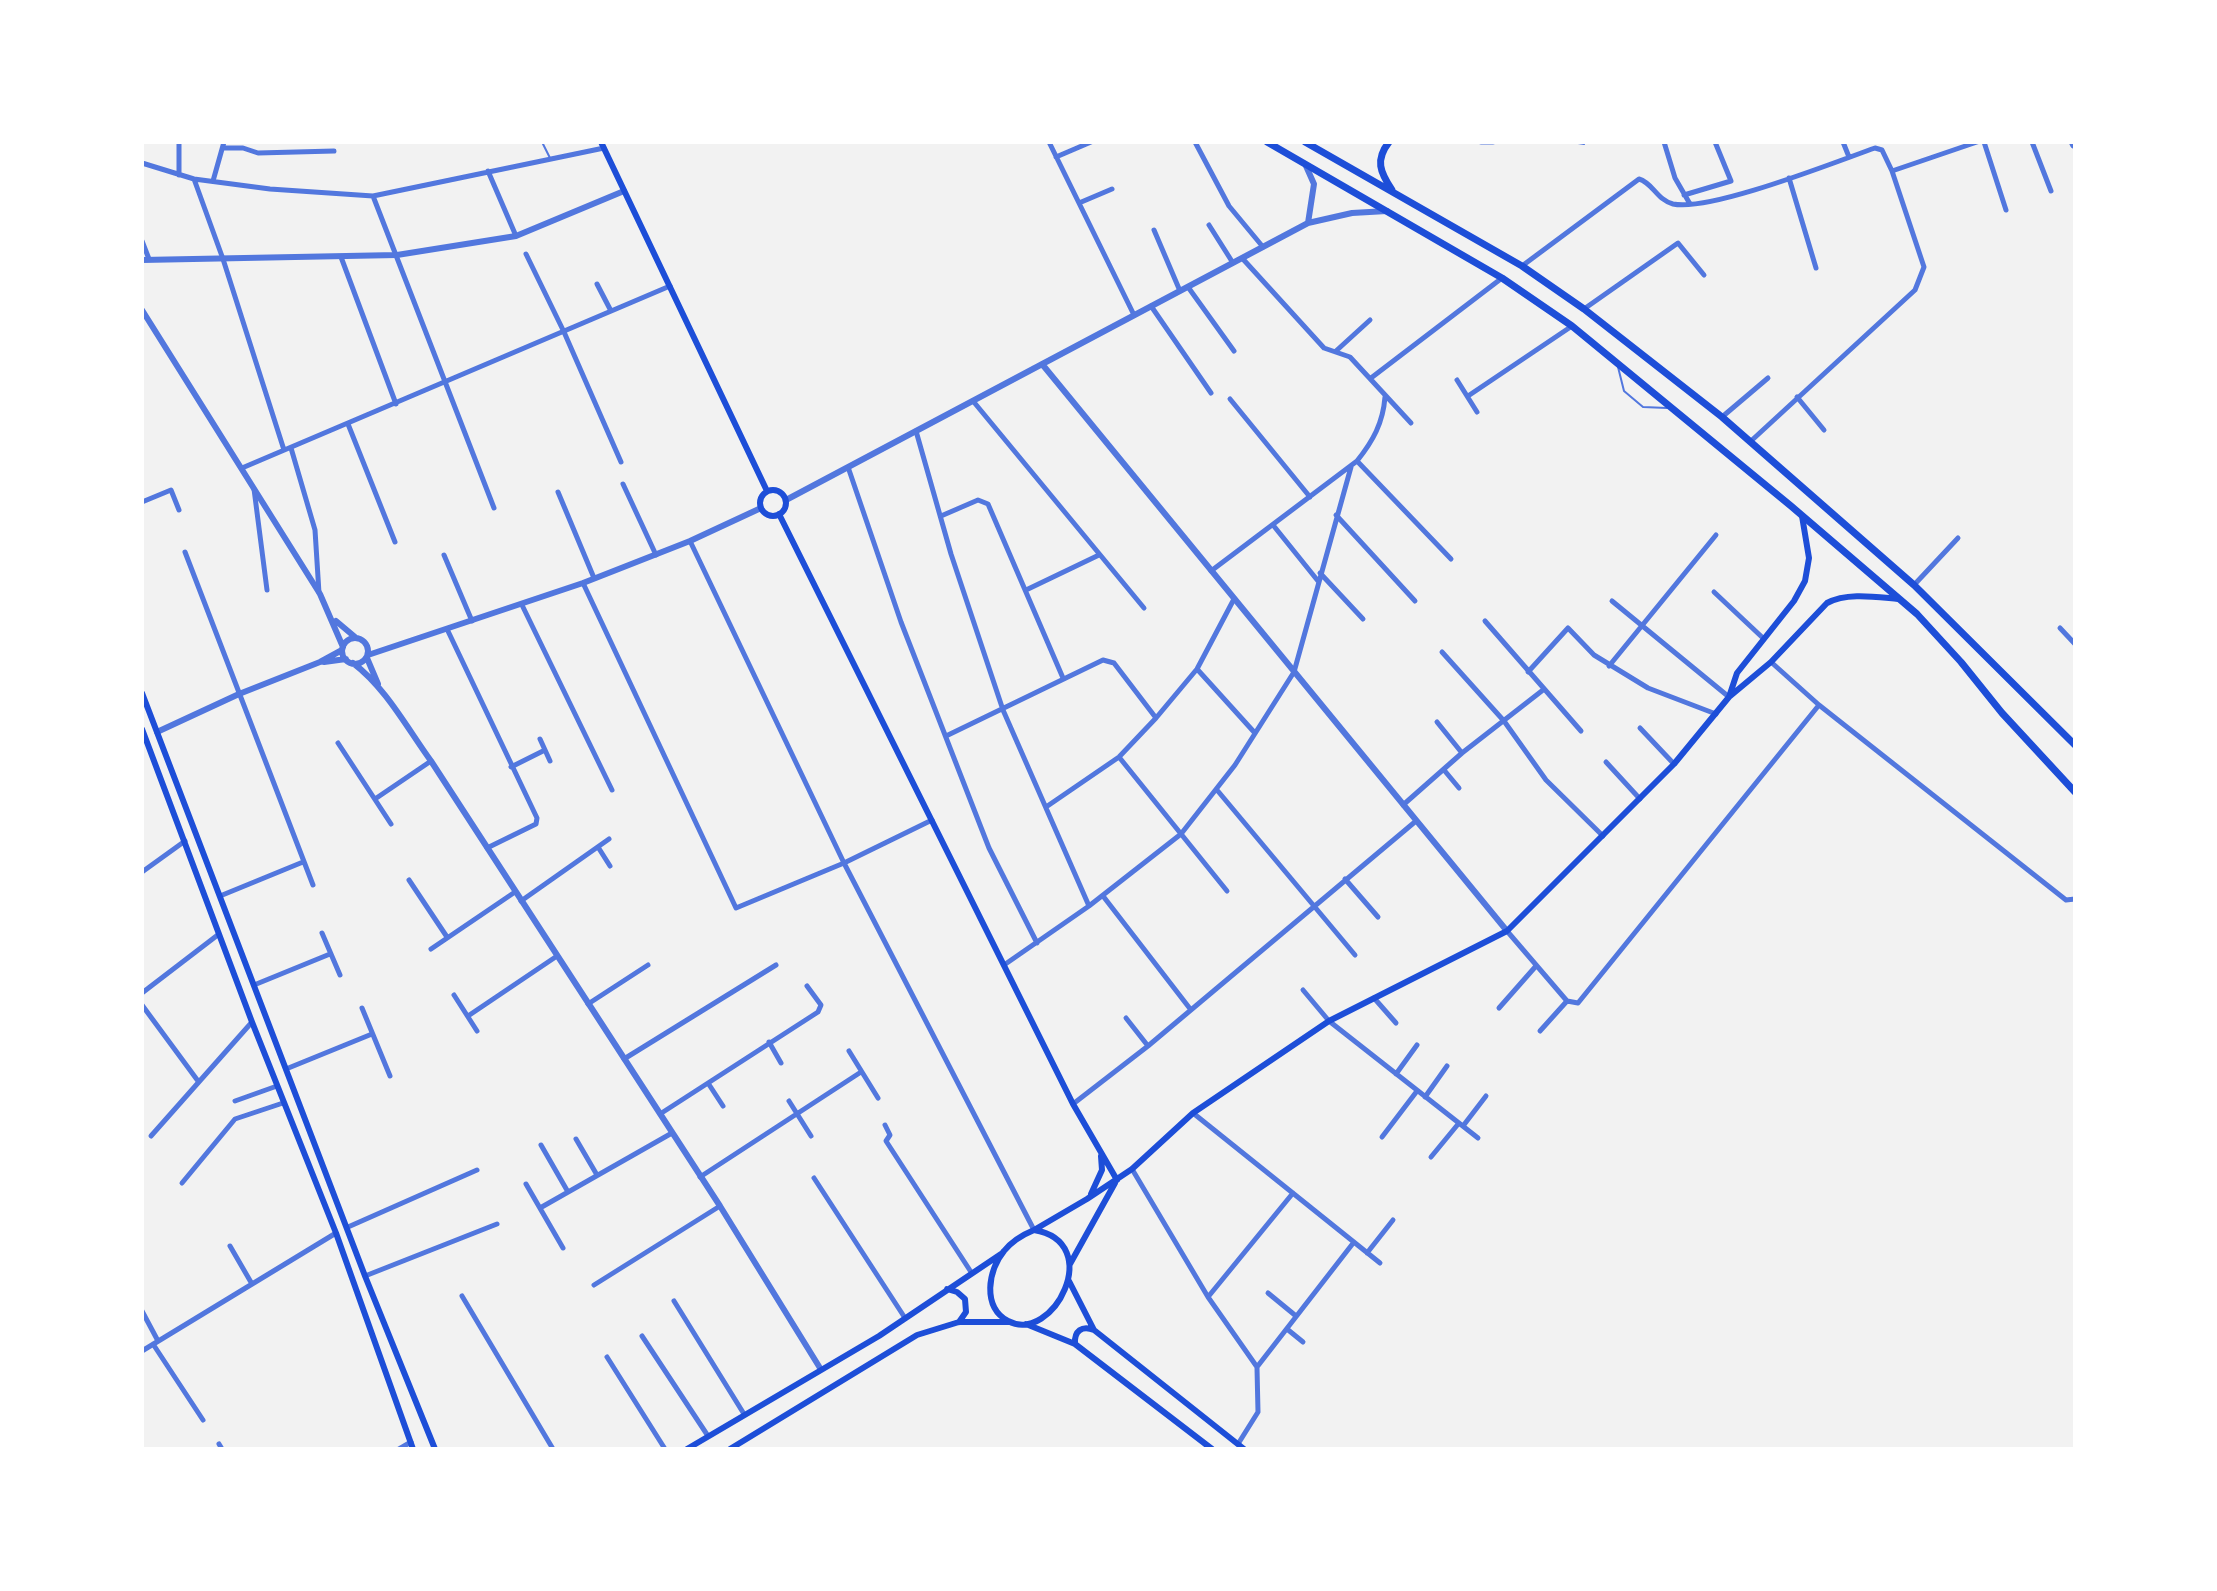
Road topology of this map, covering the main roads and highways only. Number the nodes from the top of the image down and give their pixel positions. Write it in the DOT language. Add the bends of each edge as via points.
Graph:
graph roads {
  1 [pos="1267,142"];
  2 [pos="1308,142"];
  3 [pos="1389,142"];
  4 [pos="602,145"];
  5 [pos="1393,192"];
  6 [pos="767,491"];
  7 [pos="779,514"];
  8 [pos="1802,516"];
  9 [pos="1898,599"];
  10 [pos="142,693"];
  11 [pos="1729,697"];
  12 [pos="142,729"];
  13 [pos="144,741"];
  14 [pos="2075,745"];
  15 [pos="2075,792"];
  16 [pos="237,939"];
  17 [pos="224,943"];
  18 [pos="1100,1153"];
  19 [pos="1117,1180"];
  20 [pos="1087,1199"];
  21 [pos="1034,1230"];
  22 [pos="1001,1254"];
  23 [pos="1069,1265"];
  24 [pos="1069,1281"];
  25 [pos="947,1289"];
  26 [pos="959,1322"];
  27 [pos="1010,1322"];
  28 [pos="1026,1324"];
  29 [pos="1094,1330"];
  30 [pos="1075,1344"];
  31 [pos="412,1445"];
  32 [pos="1241,1447"];
  33 [pos="435,1449"];
  34 [pos="687,1449"];
  35 [pos="730,1449"];
  36 [pos="1212,1449"];
  1 -- 8 [label="main road" via="1502,278 1572,326"];
  2 -- 5 [label="main road"];
  3 -- 5 [label="main road" via="1379,163"];
  4 -- 6 [label="main road"];
  5 -- 14 [label="main road" via="1522,266 1722,417 1914,585"];
  6 -- 7 [label="main road" via="779,491 786,500"];
  6 -- 7 [label="main road" via="761,508 771,516"];
  7 -- 18 [label="main road"];
  8 -- 9 [label="main road"];
  8 -- 11 [label="main road" via="1809,558 1805,581 1737,673"];
  9 -- 11 [label="main road" via="1830,600"];
  9 -- 15 [label="main road" via="1937,634"];
  10 -- 16 [label="main road"];
  11 -- 19 [label="main road" via="1674,764 1507,931 1329,1021 1193,1113"];
  12 -- 13 [label="main road"];
  13 -- 17 [label="main road"];
  16 -- 17 [label="main road"];
  16 -- 33 [label="main road"];
  17 -- 31 [label="main road"];
  18 -- 19 [label="main road"];
  18 -- 20 [label="main road" via="1102,1170"];
  19 -- 20 [label="main road"];
  19 -- 23 [label="main road"];
  20 -- 21 [label="main road"];
  21 -- 22 [label="main road"];
  21 -- 23 [label="main road" via="1055,1236"];
  22 -- 25 [label="main road"];
  22 -- 27 [label="main road" via="991,1281 992,1304"];
  23 -- 24 [label="main road"];
  24 -- 28 [label="main road" via="1042,1318"];
  24 -- 29 [label="main road"];
  25 -- 26 [label="main road" via="965,1299 966,1312"];
  25 -- 34 [label="main road" via="879,1336"];
  26 -- 27 [label="main road"];
  26 -- 35 [label="main road" via="917,1335"];
  27 -- 28 [label="main road"];
  28 -- 30 [label="main road"];
  29 -- 30 [label="main road" via="1079,1330"];
  29 -- 32 [label="main road"];
  30 -- 36 [label="main road"];
}
